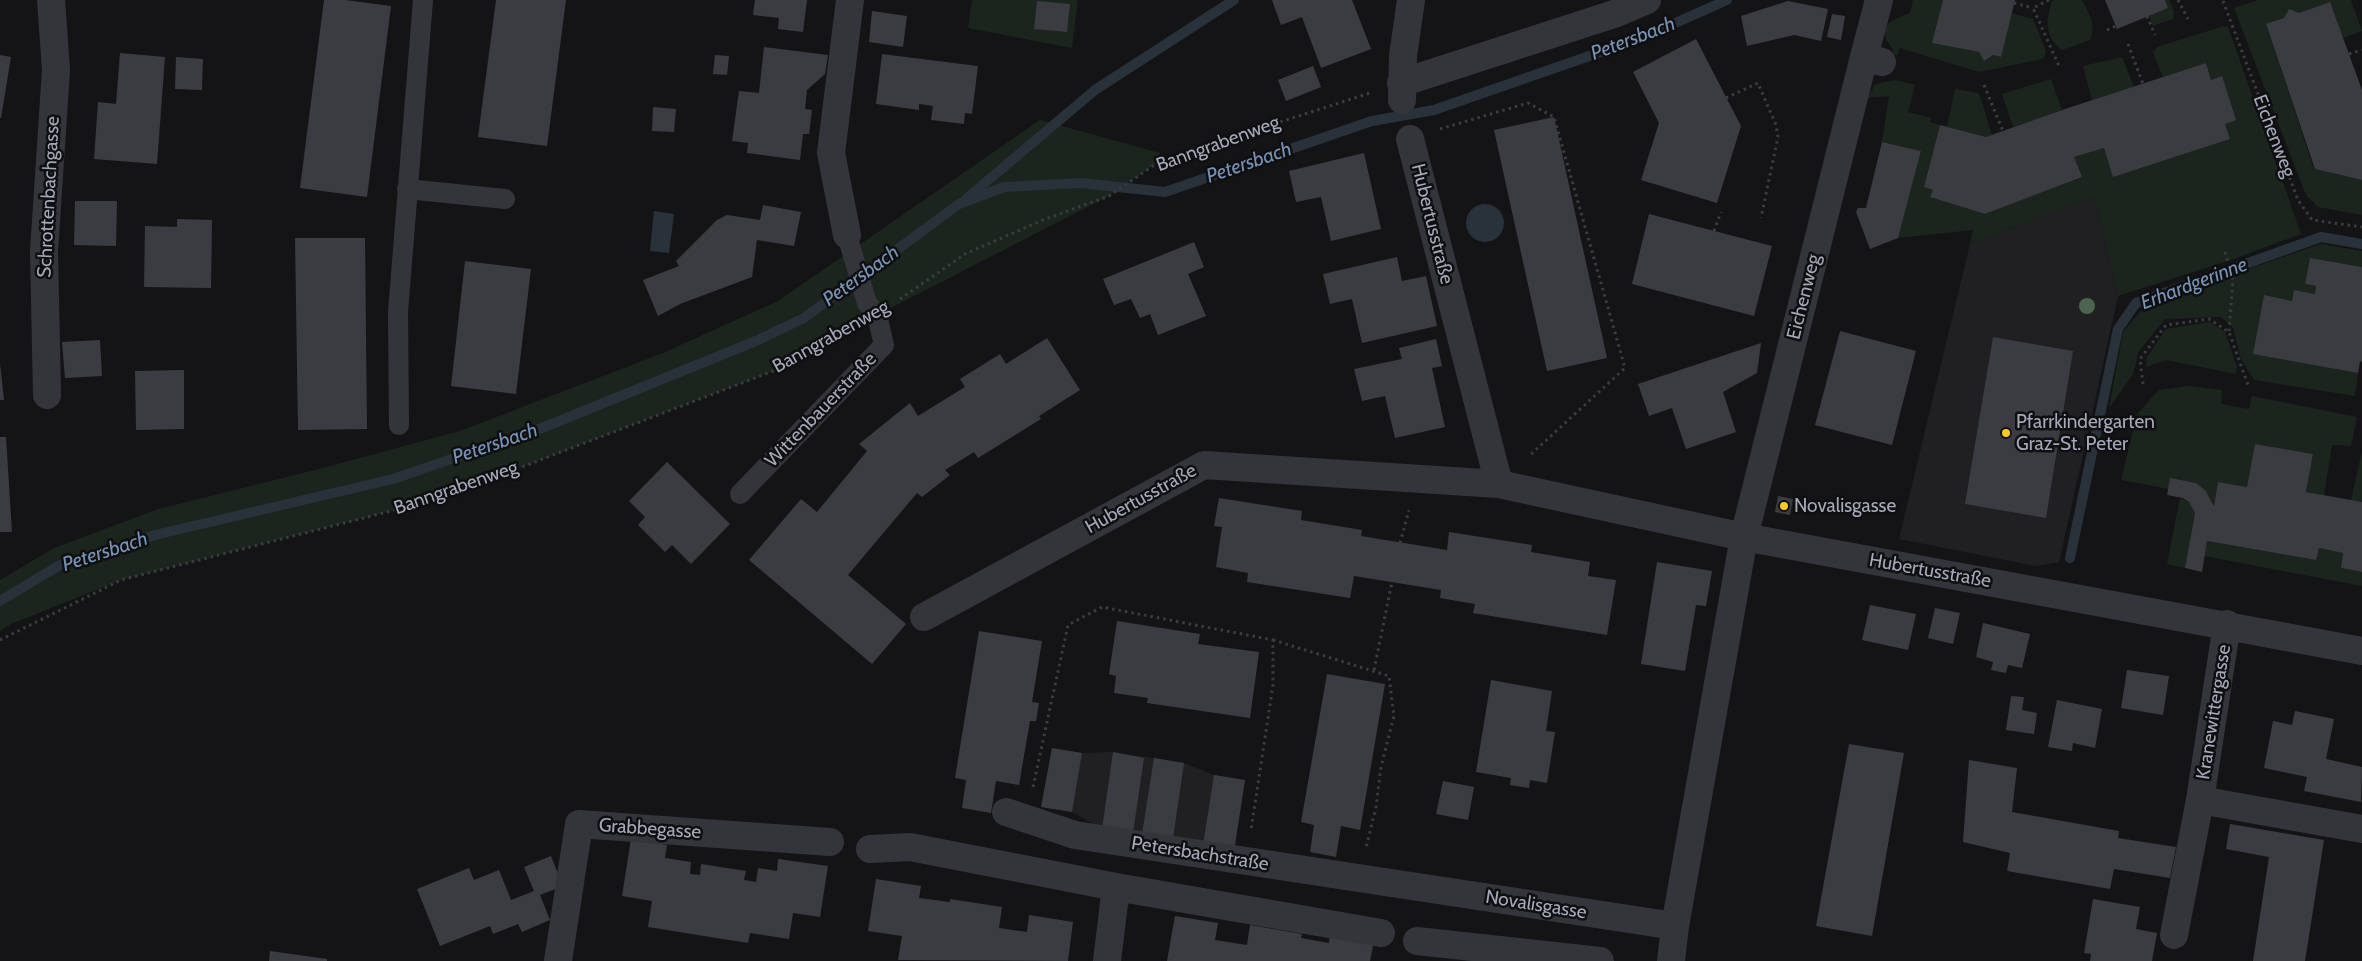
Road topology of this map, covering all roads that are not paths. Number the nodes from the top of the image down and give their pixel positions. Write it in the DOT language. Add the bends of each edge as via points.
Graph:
graph roads {
  1 [pos="51,0"];
  2 [pos="423,0"];
  3 [pos="850,0"];
  4 [pos="1411,0"];
  5 [pos="1647,0"];
  6 [pos="1878,0"];
  7 [pos="1410,138"];
  8 [pos="407,189"];
  9 [pos="505,199"];
  10 [pos="847,235"];
  11 [pos="47,395"];
  12 [pos="399,425"];
  13 [pos="1499,484"];
  14 [pos="740,494"];
  15 [pos="1744,537"];
  16 [pos="924,617"];
  17 [pos="2228,624"];
  18 [pos="2362,651"];
  19 [pos="2200,800"];
  20 [pos="1016,816"];
  21 [pos="2362,829"];
  22 [pos="830,842"];
  23 [pos="870,849"];
  24 [pos="1397,884"];
  25 [pos="1116,887"];
  26 [pos="1675,926"];
  27 [pos="1381,933"];
  28 [pos="2174,935"];
  29 [pos="1417,941"];
  30 [pos="558,961"];
  31 [pos="1107,961"];
  32 [pos="1600,961"];
  33 [pos="1671,961"];
  1 -- 11 [label="street, Schrottenbachgasse" via="56,70 44,251"];
  2 -- 8 [label="lane"];
  3 -- 10 [label="street, Wittenbauerstraße" via="831,153"];
  4 -- 5 [label="street" via="1402,93"];
  6 -- 15 [label="street, Eichenweg" via="1873,60"];
  7 -- 13 [label="street, Hubertusstraße"];
  8 -- 9 [label="lane"];
  8 -- 12 [label="lane" via="398,312"];
  10 -- 14 [label="lane, Wittenbauerstraße" via="884,345"];
  13 -- 15 [label="street, Hubertusstraße"];
  13 -- 16 [label="street, Hubertusstraße" via="1204,465"];
  15 -- 17 [label="street, Hubertusstraße"];
  15 -- 26 [label="street"];
  17 -- 18 [label="street, Hubertusstraße"];
  17 -- 19 [label="street, Kranewittergasse"];
  19 -- 21 [label="street, Kranewittergasse"];
  19 -- 28 [label="street, Kranewittergasse"];
  20 -- 24 [label="street, Petersbachstraße" via="1075,835"];
  22 -- 30 [label="street, Grabbegasse" via="579,824"];
  23 -- 25 [label="street" via="910,847"];
  24 -- 26 [label="street, Novalisgasse"];
  25 -- 27 [label="street"];
  25 -- 31 [label="street"];
  26 -- 33 [label="street"];
  29 -- 32 [label="street"];
}
